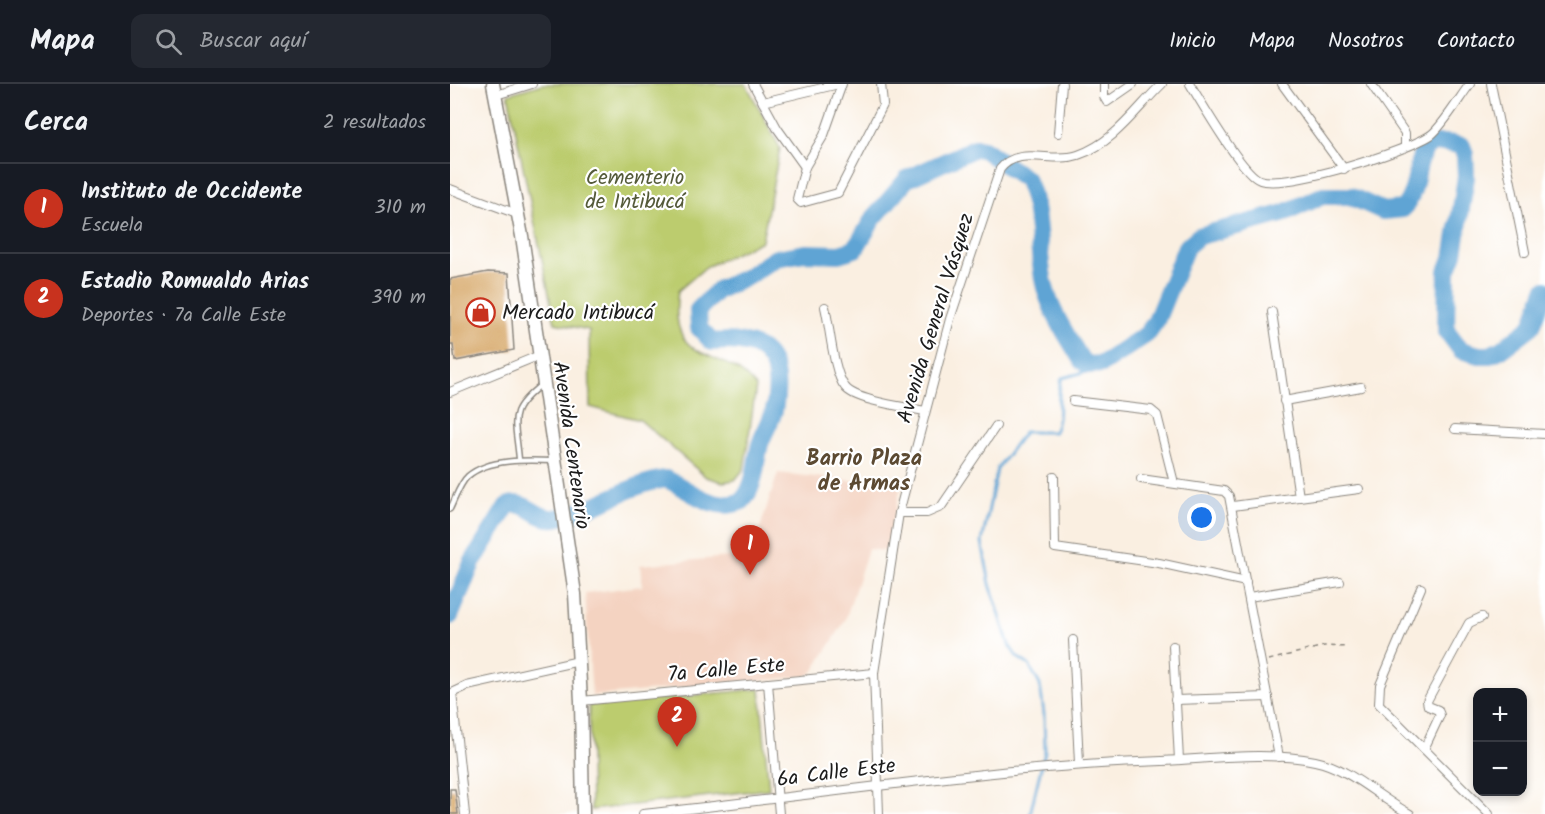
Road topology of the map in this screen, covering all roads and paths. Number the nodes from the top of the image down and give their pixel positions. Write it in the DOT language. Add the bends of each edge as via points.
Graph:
graph roads {
  1 [pos="532,84"];
  2 [pos="753,84"];
  3 [pos="840,84"];
  4 [pos="881,84"];
  5 [pos="1062,84"];
  6 [pos="1104,84"];
  7 [pos="1133,84"];
  8 [pos="1190,84"];
  9 [pos="1282,84"];
  10 [pos="1371,84"];
  11 [pos="1470,84"];
  12 [pos="1491,84"];
  13 [pos="1157,85"];
  14 [pos="495,90"];
  15 [pos="763,102"];
  16 [pos="1058,133"];
  17 [pos="1405,145"];
  18 [pos="805,167"];
  19 [pos="1344,169"];
  20 [pos="450,189"];
  21 [pos="517,214"];
  22 [pos="1525,252"];
  23 [pos="825,307"];
  24 [pos="1272,312"];
  25 [pos="540,355"];
  26 [pos="544,383"];
  27 [pos="1361,387"];
  28 [pos="450,392"];
  29 [pos="1072,401"];
  30 [pos="1284,401"];
  31 [pos="925,411"];
  32 [pos="996,426"];
  33 [pos="1455,429"];
  34 [pos="1545,435"];
  35 [pos="519,459"];
  36 [pos="555,461"];
  37 [pos="1053,477"];
  38 [pos="1141,479"];
  39 [pos="1174,483"];
  40 [pos="1359,489"];
  41 [pos="1299,497"];
  42 [pos="1233,506"];
  43 [pos="450,509"];
  44 [pos="900,513"];
  45 [pos="1246,582"];
  46 [pos="1340,582"];
  47 [pos="1421,588"];
  48 [pos="1249,597"];
  49 [pos="1482,618"];
  50 [pos="1072,640"];
  51 [pos="1173,646"];
  52 [pos="1347,647"];
  53 [pos="579,661"];
  54 [pos="1261,662"];
  55 [pos="874,673"];
  56 [pos="768,683"];
  57 [pos="451,693"];
  58 [pos="1268,697"];
  59 [pos="1174,700"];
  60 [pos="581,701"];
  61 [pos="1424,749"];
  62 [pos="1279,757"];
  63 [pos="1179,760"];
  64 [pos="1079,764"];
  65 [pos="879,784"];
  66 [pos="778,797"];
  67 [pos="465,814"];
  68 [pos="583,814"];
  69 [pos="643,814"];
  70 [pos="649,814"];
  71 [pos="779,814"];
  72 [pos="879,814"];
  73 [pos="1410,814"];
  74 [pos="1489,814"];
  1 -- 14 [label="street"];
  2 -- 15 [label="street"];
  3 -- 15 [label="street"];
  3 -- 18 [label="street" via="824,135"];
  4 -- 18 [label="street" via="883,105 838,193 798,202"];
  5 -- 16 [label="street"];
  6 -- 7 [label="street" via="1107,102"];
  8 -- 19 [label="street" via="1224,139 1258,180 1277,181"];
  9 -- 19 [label="street"];
  10 -- 17 [label="street" via="1405,133"];
  11 -- 17 [label="street" via="1432,134"];
  12 -- 22 [label="street"];
  13 -- 31 [label="street, Avenida General Vásquez" via="1104,143 1069,158 1017,156 1000,169 950,319"];
  14 -- 21 [label="main road, Avenida Centenario"];
  15 -- 18 [label="street"];
  17 -- 19 [label="street"];
  20 -- 21 [label="street"];
  21 -- 25 [label="main road, Avenida Centenario"];
  23 -- 31 [label="street" via="846,389"];
  24 -- 30 [label="street"];
  25 -- 26 [label="main road, Avenida Centenario"];
  25 -- 28 [label="street"];
  26 -- 35 [label="lane" via="521,401 515,414"];
  26 -- 36 [label="main road, Avenida Centenario"];
  27 -- 30 [label="street"];
  29 -- 39 [label="street" via="1150,410 1157,415"];
  30 -- 41 [label="street"];
  31 -- 44 [label="street, Avenida General Vásquez"];
  32 -- 44 [label="street" via="941,507 927,513"];
  33 -- 34 [label="street"];
  35 -- 36 [label="lane"];
  35 -- 43 [label="lane" via="467,477"];
  36 -- 53 [label="main road, Avenida Centenario" via="575,594"];
  37 -- 45 [label="street" via="1054,548 1159,563"];
  38 -- 39 [label="street"];
  39 -- 42 [label="street" via="1224,491"];
  40 -- 41 [label="street"];
  41 -- 42 [label="street"];
  42 -- 45 [label="street"];
  44 -- 55 [label="street, Avenida General Vásquez"];
  45 -- 48 [label="street"];
  46 -- 48 [label="street"];
  47 -- 61 [label="street" via="1377,696 1387,715"];
  48 -- 54 [label="street"];
  49 -- 61 [label="street" via="1469,623 1427,701 1440,715"];
  50 -- 64 [label="street"];
  51 -- 59 [label="street"];
  52 -- 54 [label="path" via="1324,646"];
  53 -- 57 [label="street"];
  53 -- 60 [label="main road, Avenida Centenario"];
  54 -- 58 [label="street"];
  55 -- 56 [label="street, 7a Calle Este"];
  55 -- 65 [label="street, Avenida General Vásquez"];
  56 -- 60 [label="street, 7a Calle Este"];
  56 -- 66 [label="street"];
  57 -- 67 [label="street"];
  58 -- 59 [label="street"];
  58 -- 62 [label="street"];
  59 -- 63 [label="street"];
  60 -- 68 [label="main road, Avenida Centenario"];
  61 -- 74 [label="street"];
  62 -- 63 [label="street, 6a Calle Este"];
  62 -- 73 [label="street, 6a Calle Este" via="1334,767"];
  63 -- 64 [label="street, 6a Calle Este"];
  64 -- 65 [label="street, 6a Calle Este"];
  65 -- 66 [label="street, 6a Calle Este"];
  65 -- 72 [label="street, Avenida General Vásquez"];
  66 -- 70 [label="street, 6a Calle Este"];
  66 -- 71 [label="street"];
  69 -- 70 [label="street, 6a Calle Este"];
}
